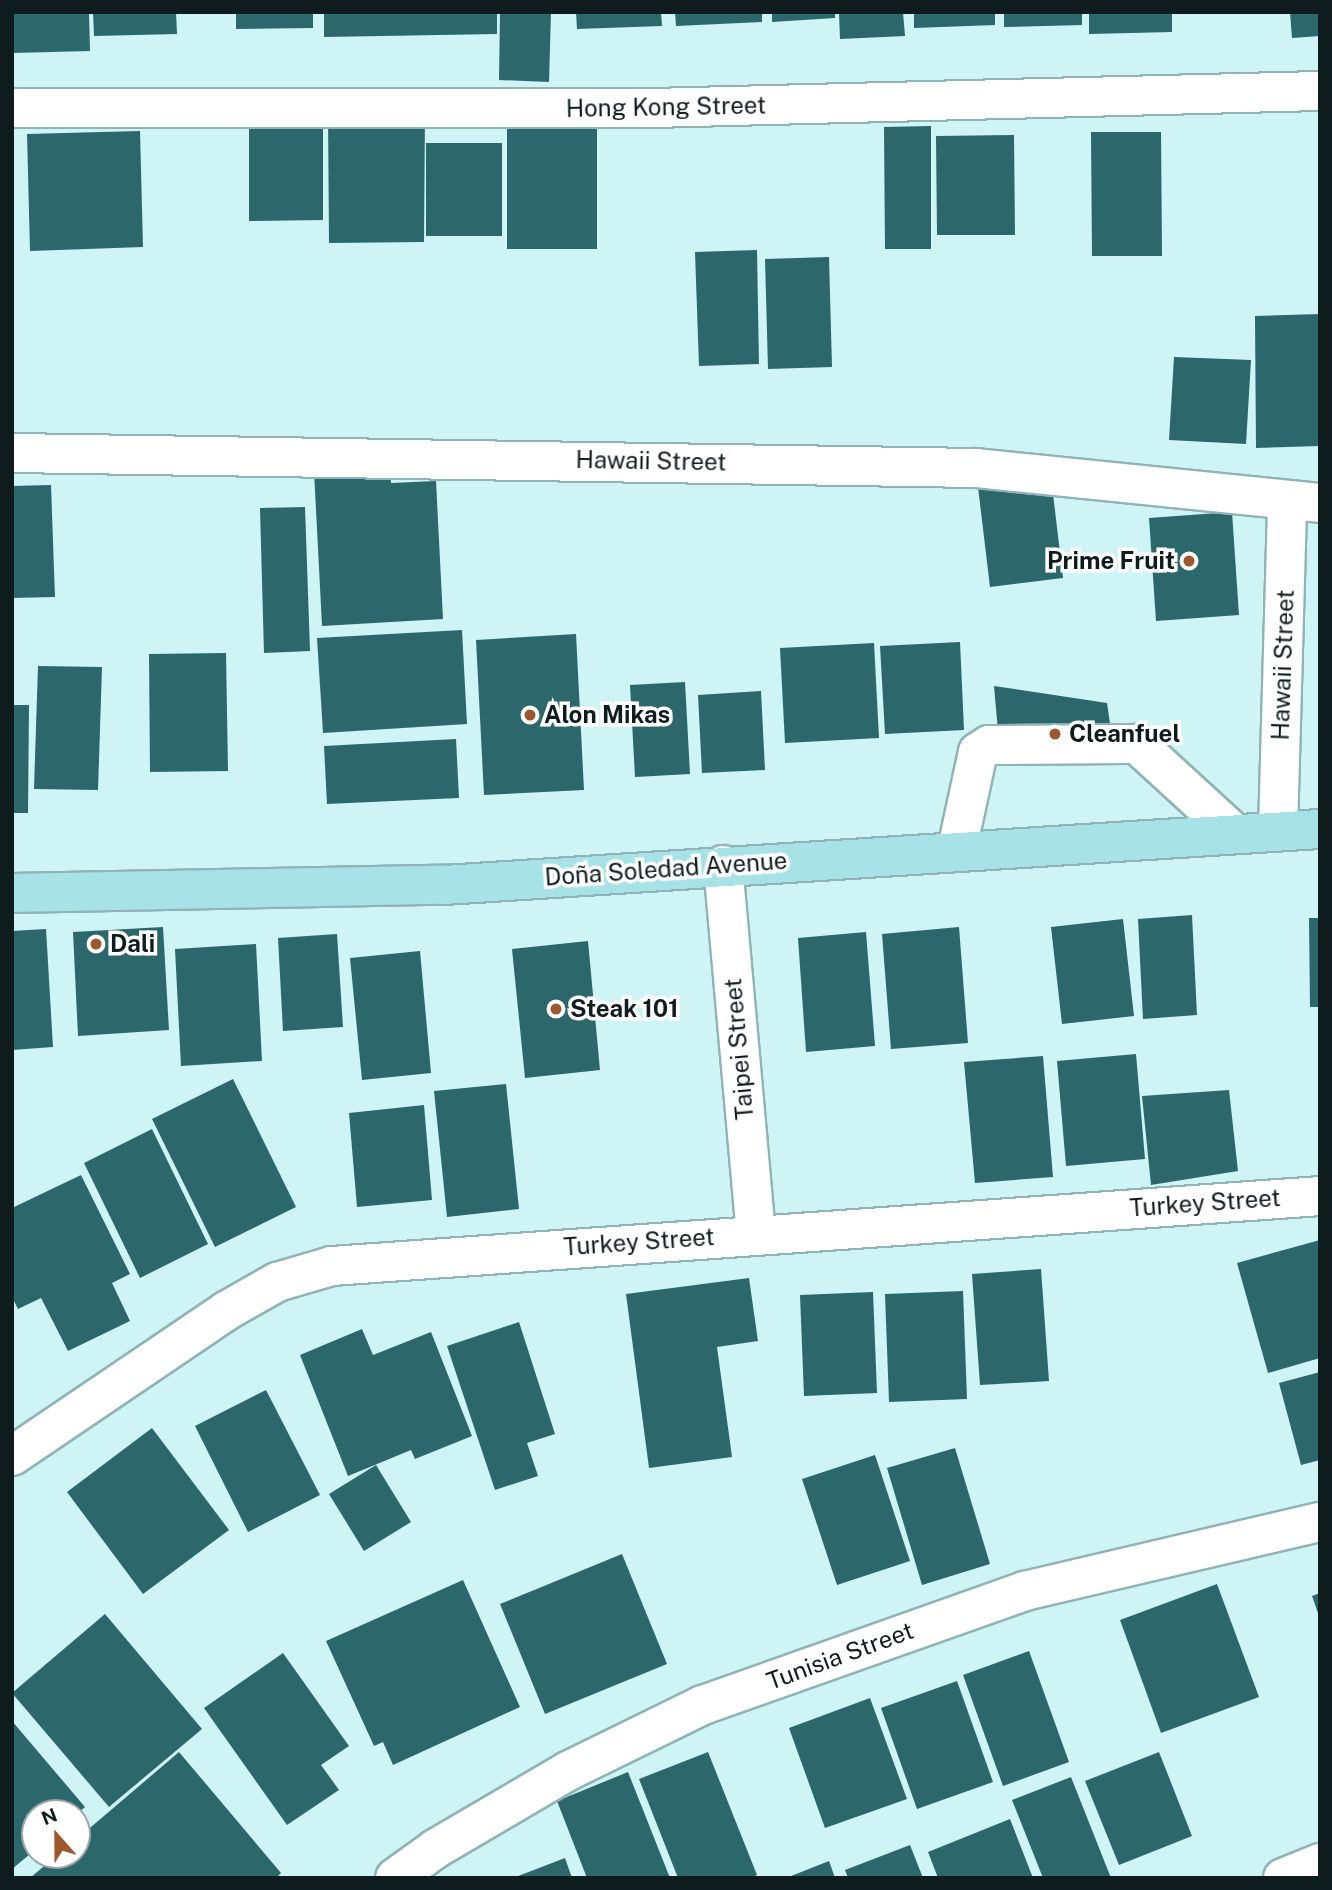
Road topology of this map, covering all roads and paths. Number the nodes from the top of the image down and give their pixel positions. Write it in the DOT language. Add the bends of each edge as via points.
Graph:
graph roads {
  1 [pos="1320,91"];
  2 [pos="12,108"];
  3 [pos="12,453"];
  4 [pos="1304,501"];
  5 [pos="1320,829"];
  6 [pos="1278,830"];
  7 [pos="1233,832"];
  8 [pos="957,849"];
  9 [pos="723,865"];
  10 [pos="12,893"];
  11 [pos="1320,1196"];
  12 [pos="756,1234"];
  13 [pos="12,1456"];
  14 [pos="1320,1522"];
  15 [pos="1320,1863"];
  16 [pos="395,1878"];
  17 [pos="1283,1878"];
  1 -- 2 [label="street, Hong Kong Street" via="652,108"];
  3 -- 4 [label="street, Hawaii Street" via="976,468"];
  4 -- 6 [label="street, Hawaii Street"];
  5 -- 6 [label="main road, Doña Soledad Avenue"];
  6 -- 7 [label="main road, Doña Soledad Avenue"];
  7 -- 8 [label="main road, Doña Soledad Avenue"];
  7 -- 8 [label="street" via="1137,744 989,745 978,752"];
  8 -- 9 [label="main road, Doña Soledad Avenue"];
  9 -- 10 [label="main road, Doña Soledad Avenue" via="444,884"];
  9 -- 12 [label="street, Taipei Street"];
  11 -- 12 [label="street, Turkey Street"];
  12 -- 13 [label="street, Turkey Street" via="409,1258 332,1266 278,1282 113,1385"];
  14 -- 16 [label="street, Tunisia Street" via="1025,1591 703,1705 568,1771 435,1849"];
  15 -- 17 [label="street"];
}
